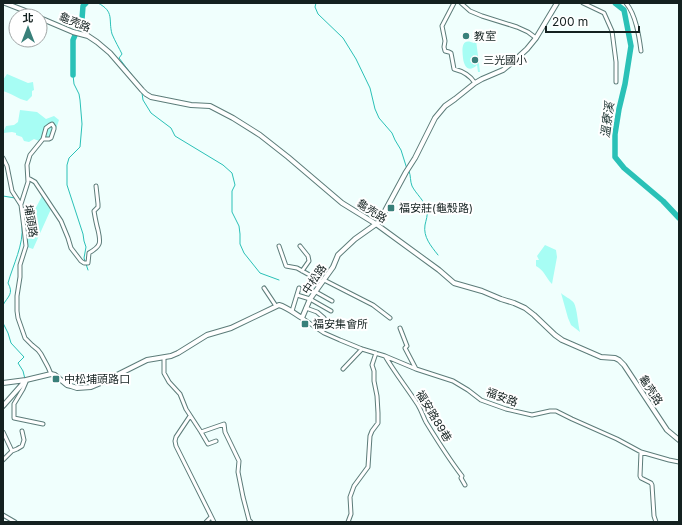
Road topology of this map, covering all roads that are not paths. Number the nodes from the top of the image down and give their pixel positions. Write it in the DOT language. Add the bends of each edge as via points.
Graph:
graph roads {
  1 [pos="5,3"];
  2 [pos="454,3"];
  3 [pos="461,3"];
  4 [pos="557,3"];
  5 [pos="584,3"];
  6 [pos="626,3"];
  7 [pos="18,8"];
  8 [pos="48,21"];
  9 [pos="536,38"];
  10 [pos="641,51"];
  11 [pos="616,82"];
  12 [pos="475,83"];
  13 [pos="43,139"];
  14 [pos="3,158"];
  15 [pos="28,178"];
  16 [pos="96,186"];
  17 [pos="21,204"];
  18 [pos="376,224"];
  19 [pos="279,246"];
  20 [pos="300,246"];
  21 [pos="302,271"];
  22 [pos="323,281"];
  23 [pos="264,288"];
  24 [pos="299,288"];
  25 [pos="316,292"];
  26 [pos="296,295"];
  27 [pos="310,299"];
  28 [pos="332,301"];
  29 [pos="276,306"];
  30 [pos="306,308"];
  31 [pos="292,311"];
  32 [pos="331,312"];
  33 [pos="302,318"];
  34 [pos="324,318"];
  35 [pos="390,318"];
  36 [pos="400,328"];
  37 [pos="362,349"];
  38 [pos="376,353"];
  39 [pos="385,356"];
  40 [pos="164,358"];
  41 [pos="343,368"];
  42 [pos="416,369"];
  43 [pos="51,374"];
  44 [pos="26,380"];
  45 [pos="3,383"];
  46 [pos="3,406"];
  47 [pos="190,416"];
  48 [pos="43,424"];
  49 [pos="22,431"];
  50 [pos="3,432"];
  51 [pos="201,432"];
  52 [pos="679,440"];
  53 [pos="216,441"];
  54 [pos="12,451"];
  55 [pos="641,452"];
  56 [pos="3,460"];
  57 [pos="679,462"];
  58 [pos="465,485"];
  59 [pos="4,517"];
  60 [pos="211,517"];
  61 [pos="15,522"];
  62 [pos="206,522"];
  63 [pos="214,522"];
  64 [pos="251,522"];
  65 [pos="348,522"];
  66 [pos="656,522"];
  1 -- 7 [label="street"];
  2 -- 12 [label="street" via="442,26 445,51 451,53 454,69 465,73"];
  3 -- 9 [label="street" via="470,11 517,27"];
  4 -- 9 [label="street, 中松路"];
  5 -- 11 [label="street" via="604,13 612,31"];
  6 -- 10 [label="street" via="637,26"];
  8 -- 18 [label="street, 龜壳路" via="88,36 97,42 110,52 151,97 210,106 233,118 260,135 342,203"];
  9 -- 12 [label="street, 中松路" via="503,70"];
  12 -- 18 [label="street, 中松路" via="445,106 435,118 383,216"];
  13 -- 13 [label="street" via="46,128 52,124 54,129 51,138"];
  13 -- 15 [label="street" via="30,155 27,165"];
  14 -- 17 [label="street, 埔頭路" via="12,191"];
  15 -- 16 [label="street" via="35,182 50,204 61,221 71,248 84,263 88,263 89,253 95,250 101,240 94,211 98,207"];
  15 -- 17 [label="street"];
  17 -- 43 [label="street, 埔頭路" via="26,246 20,265 17,296 19,324 26,339 41,354"];
  18 -- 22 [label="street, 中松路" via="338,255"];
  18 -- 52 [label="street, 龜壳路" via="454,283 514,302 534,315 562,340 601,357 619,360 667,430"];
  19 -- 21 [label="street" via="286,266"];
  20 -- 21 [label="street" via="309,261"];
  21 -- 22 [label="street"];
  22 -- 25 [label="street, 中松路"];
  22 -- 35 [label="street" via="373,305"];
  23 -- 29 [label="street"];
  24 -- 26 [label="street"];
  25 -- 27 [label="street, 中松路"];
  25 -- 28 [label="street"];
  26 -- 27 [label="street"];
  26 -- 31 [label="street"];
  27 -- 30 [label="street, 中松路"];
  27 -- 32 [label="street"];
  29 -- 31 [label="street"];
  29 -- 40 [label="street" via="231,328 207,335 178,353"];
  30 -- 33 [label="street, 中松路"];
  30 -- 34 [label="street"];
  31 -- 33 [label="street"];
  33 -- 37 [label="street, 福安路" via="324,333"];
  36 -- 42 [label="street"];
  37 -- 38 [label="street, 福安路"];
  37 -- 41 [label="street"];
  38 -- 39 [label="street, 福安路"];
  38 -- 65 [label="street" via="372,366 378,423 370,436 368,467 354,486 350,497 351,514"];
  39 -- 42 [label="street, 福安路"];
  39 -- 58 [label="street, 福安路89巷" via="462,476"];
  40 -- 43 [label="street" via="146,360 92,387 77,388 67,385"];
  40 -- 47 [label="street" via="164,373 180,394"];
  42 -- 55 [label="street, 福安路" via="453,381 481,400 506,409 532,415 556,411"];
  43 -- 44 [label="street"];
  44 -- 45 [label="street"];
  44 -- 46 [label="street"];
  44 -- 48 [label="street" via="14,404 14,418"];
  47 -- 51 [label="street"];
  47 -- 60 [label="street" via="176,437 176,446"];
  49 -- 54 [label="street" via="22,446"];
  50 -- 54 [label="street"];
  51 -- 53 [label="street" via="208,444"];
  51 -- 64 [label="street" via="224,424 225,432 239,461 238,472"];
  54 -- 56 [label="street"];
  55 -- 57 [label="street, 福安路"];
  55 -- 66 [label="street" via="640,476 652,485"];
  59 -- 61 [label="street"];
  60 -- 62 [label="street"];
  60 -- 63 [label="street"];
}
